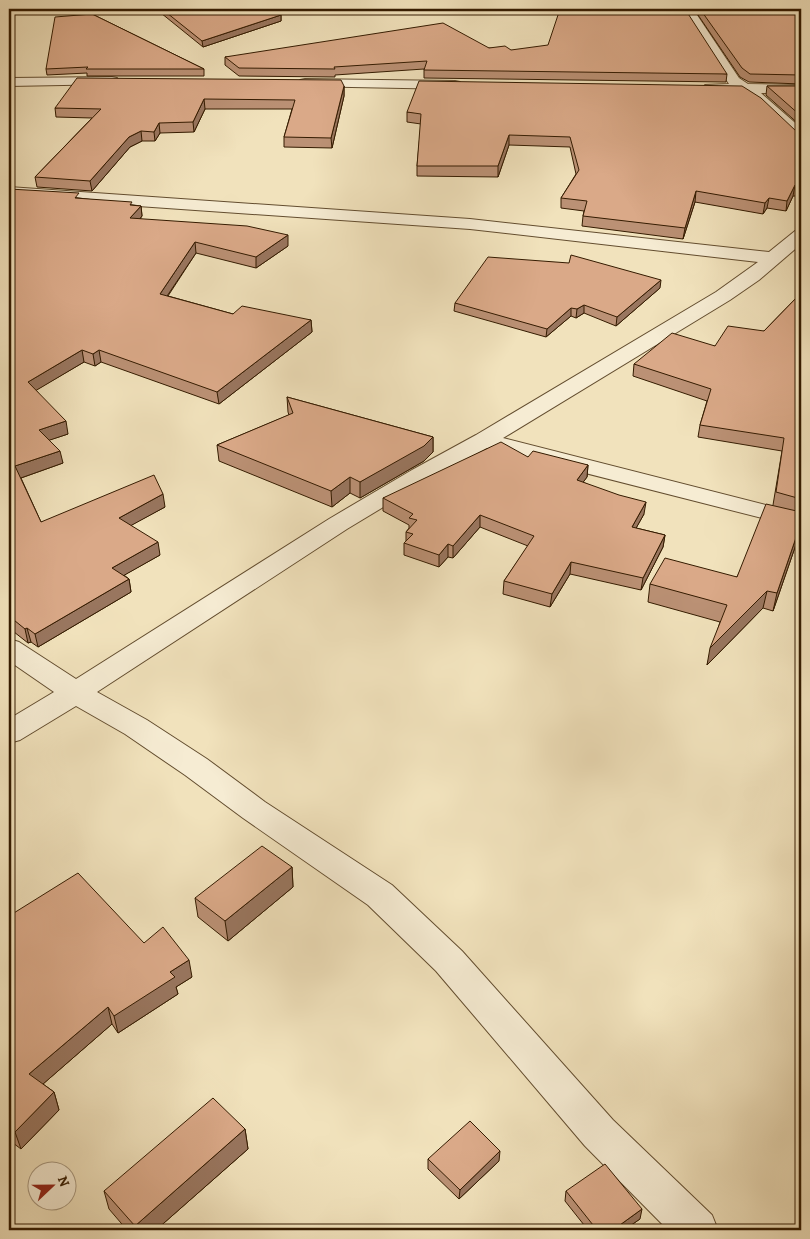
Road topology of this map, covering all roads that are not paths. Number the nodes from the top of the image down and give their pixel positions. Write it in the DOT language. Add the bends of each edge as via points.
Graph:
graph roads {
  1 [pos="687,9"];
  2 [pos="126,81"];
  3 [pos="9,82"];
  4 [pos="291,83"];
  5 [pos="469,85"];
  6 [pos="698,88"];
  7 [pos="745,89"];
  8 [pos="801,89"];
  9 [pos="801,136"];
  10 [pos="9,192"];
  11 [pos="801,235"];
  12 [pos="773,258"];
  13 [pos="484,440"];
  14 [pos="801,521"];
  15 [pos="9,648"];
  16 [pos="76,693"];
  17 [pos="9,733"];
  18 [pos="697,1230"];
  1 -- 7 [label="street" via="729,75"];
  2 -- 3 [label="street"];
  4 -- 5 [label="street"];
  6 -- 7 [label="street"];
  7 -- 8 [label="street"];
  7 -- 9 [label="street"];
  10 -- 12 [label="street" via="470,224"];
  11 -- 12 [label="street"];
  12 -- 13 [label="street" via="723,296"];
  13 -- 14 [label="street"];
  13 -- 16 [label="street" via="338,524"];
  15 -- 16 [label="street"];
  16 -- 17 [label="street"];
  16 -- 18 [label="street" via="136,727 380,895 449,961 599,1133"];
}
